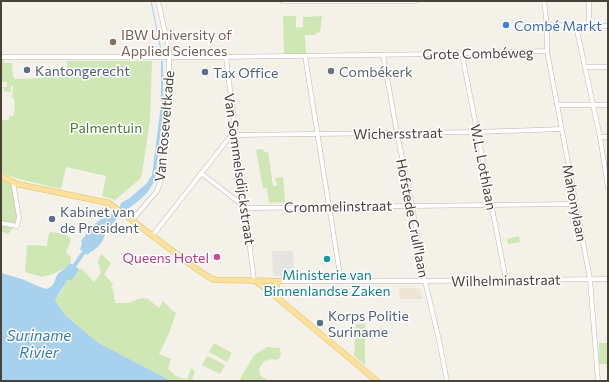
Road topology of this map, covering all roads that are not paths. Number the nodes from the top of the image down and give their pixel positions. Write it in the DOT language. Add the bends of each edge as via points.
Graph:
graph roads {
  1 [pos="158,1"];
  2 [pos="282,1"];
  3 [pos="415,1"];
  4 [pos="544,1"];
  5 [pos="589,1"];
  6 [pos="547,25"];
  7 [pos="576,26"];
  8 [pos="589,26"];
  9 [pos="608,26"];
  10 [pos="547,51"];
  11 [pos="462,54"];
  12 [pos="383,55"];
  13 [pos="1,56"];
  14 [pos="305,56"];
  15 [pos="226,57"];
  16 [pos="168,58"];
  17 [pos="585,67"];
  18 [pos="608,67"];
  19 [pos="593,104"];
  20 [pos="608,104"];
  21 [pos="557,105"];
  22 [pos="561,129"];
  23 [pos="477,132"];
  24 [pos="396,133"];
  25 [pos="317,134"];
  26 [pos="235,135"];
  27 [pos="600,137"];
  28 [pos="608,137"];
  29 [pos="606,170"];
  30 [pos="201,173"];
  31 [pos="1,176"];
  32 [pos="13,182"];
  33 [pos="608,188"];
  34 [pos="575,204"];
  35 [pos="492,205"];
  36 [pos="329,206"];
  37 [pos="412,206"];
  38 [pos="245,207"];
  39 [pos="133,219"];
  40 [pos="1,223"];
  41 [pos="153,235"];
  42 [pos="590,279"];
  43 [pos="608,279"];
  44 [pos="254,280"];
  45 [pos="506,280"];
  46 [pos="425,281"];
  47 [pos="341,282"];
  48 [pos="281,283"];
  49 [pos="271,292"];
  50 [pos="279,299"];
  51 [pos="377,381"];
  52 [pos="447,381"];
  53 [pos="598,381"];
  1 -- 16 [label="street, Van Roseveltkade" via="170,49"];
  2 -- 3 [label="street"];
  4 -- 6 [label="street, Mahonylaan"];
  5 -- 8 [label="street"];
  6 -- 7 [label="street"];
  6 -- 10 [label="street, Mahonylaan"];
  7 -- 8 [label="street"];
  7 -- 17 [label="street"];
  8 -- 9 [label="street"];
  10 -- 11 [label="street, Grote Combéweg"];
  10 -- 21 [label="street, Mahonylaan"];
  11 -- 12 [label="street, Grote Combéweg"];
  11 -- 23 [label="street, W.L. Lothlaan"];
  12 -- 14 [label="street, Grote Combéweg"];
  12 -- 24 [label="street, Hofstede Crull'laan"];
  13 -- 16 [label="street, Grote Combéweg"];
  14 -- 15 [label="street, Grote Combéweg"];
  14 -- 25 [label="street"];
  15 -- 16 [label="street, Grote Combéweg"];
  15 -- 26 [label="street, Van Sommelsdijckstraat"];
  16 -- 39 [label="street, Van Roseveltkade" via="169,90 159,186 157,192"];
  17 -- 18 [label="street"];
  17 -- 19 [label="street"];
  19 -- 20 [label="street"];
  19 -- 21 [label="street"];
  19 -- 27 [label="street"];
  21 -- 22 [label="street, Mahonylaan"];
  22 -- 23 [label="street, Wichersstraat"];
  22 -- 34 [label="street, Mahonylaan"];
  23 -- 24 [label="street, Wichersstraat"];
  23 -- 35 [label="street, W.L. Lothlaan"];
  24 -- 25 [label="street, Wichersstraat"];
  24 -- 37 [label="street, Hofstede Crull'laan"];
  25 -- 26 [label="street, Wichersstraat"];
  25 -- 36 [label="street"];
  26 -- 30 [label="street" via="229,138"];
  26 -- 38 [label="street, Van Sommelsdijckstraat"];
  27 -- 28 [label="street"];
  27 -- 29 [label="street"];
  29 -- 33 [label="street"];
  30 -- 38 [label="street"];
  30 -- 41 [label="street"];
  31 -- 32 [label="main road"];
  32 -- 39 [label="main road" via="105,201"];
  32 -- 40 [label="street" via="19,217 17,226"];
  34 -- 35 [label="street, Crommelinstraat"];
  34 -- 42 [label="street, Mahonylaan"];
  35 -- 37 [label="street, Crommelinstraat"];
  35 -- 45 [label="street, W.L. Lothlaan"];
  36 -- 37 [label="street, Crommelinstraat"];
  36 -- 38 [label="street, Crommelinstraat"];
  36 -- 47 [label="street"];
  37 -- 46 [label="street, Hofstede Crull'laan"];
  38 -- 44 [label="street, Van Sommelsdijckstraat"];
  39 -- 41 [label="main road"];
  41 -- 44 [label="main road" via="212,280"];
  42 -- 43 [label="street, Wilhelminastraat"];
  42 -- 45 [label="street, Wilhelminastraat"];
  42 -- 53 [label="street, Mahonylaan"];
  44 -- 48 [label="main road"];
  44 -- 49 [label="main road"];
  45 -- 46 [label="street, Wilhelminastraat"];
  46 -- 47 [label="street, Wilhelminastraat"];
  46 -- 52 [label="street, Hofstede Crull'laan"];
  47 -- 48 [label="street, Wilhelminastraat"];
  48 -- 49 [label="street"];
  48 -- 50 [label="main road" via="277,292"];
  49 -- 50 [label="main road"];
  50 -- 51 [label="main road"];
}
